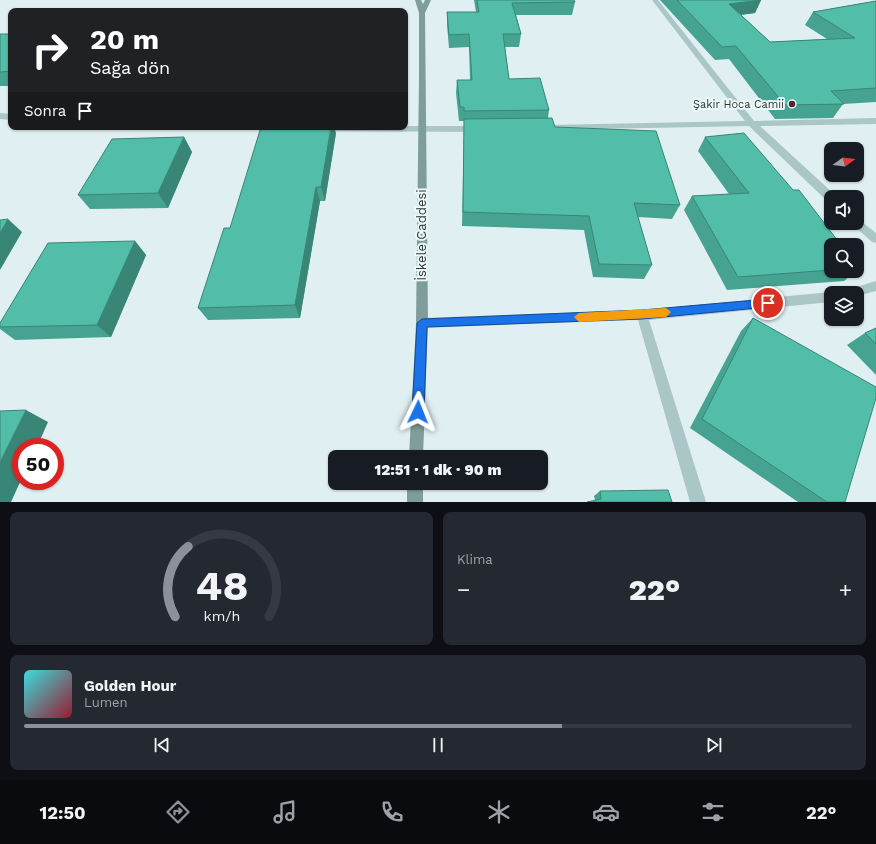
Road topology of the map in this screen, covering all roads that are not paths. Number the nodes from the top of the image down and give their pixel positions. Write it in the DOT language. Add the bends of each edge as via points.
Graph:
graph roads {
  1 [pos="418,0"];
  2 [pos="428,0"];
  3 [pos="655,0"];
  4 [pos="422,13"];
  5 [pos="876,121"];
  6 [pos="752,124"];
  7 [pos="539,128"];
  8 [pos="484,129"];
  9 [pos="408,130"];
  10 [pos="421,130"];
  11 [pos="824,191"];
  12 [pos="864,228"];
  13 [pos="876,239"];
  14 [pos="876,286"];
  15 [pos="864,289"];
  16 [pos="824,298"];
  17 [pos="642,315"];
  18 [pos="422,323"];
  19 [pos="416,450"];
  20 [pos="415,490"];
  21 [pos="415,502"];
  22 [pos="698,502"];
  1 -- 4 [label="main road"];
  2 -- 4 [label="main road"];
  3 -- 6 [label="street"];
  4 -- 10 [label="main road, İskele Caddesi"];
  5 -- 6 [label="street"];
  6 -- 7 [label="street"];
  6 -- 11 [label="street"];
  8 -- 10 [label="street"];
  9 -- 10 [label="street"];
  10 -- 18 [label="main road, İskele Caddesi"];
  12 -- 13 [label="street"];
  14 -- 15 [label="street"];
  16 -- 17 [label="street"];
  17 -- 18 [label="street"];
  17 -- 22 [label="street"];
  18 -- 19 [label="main road, İskele Caddesi"];
  20 -- 21 [label="main road"];
}
